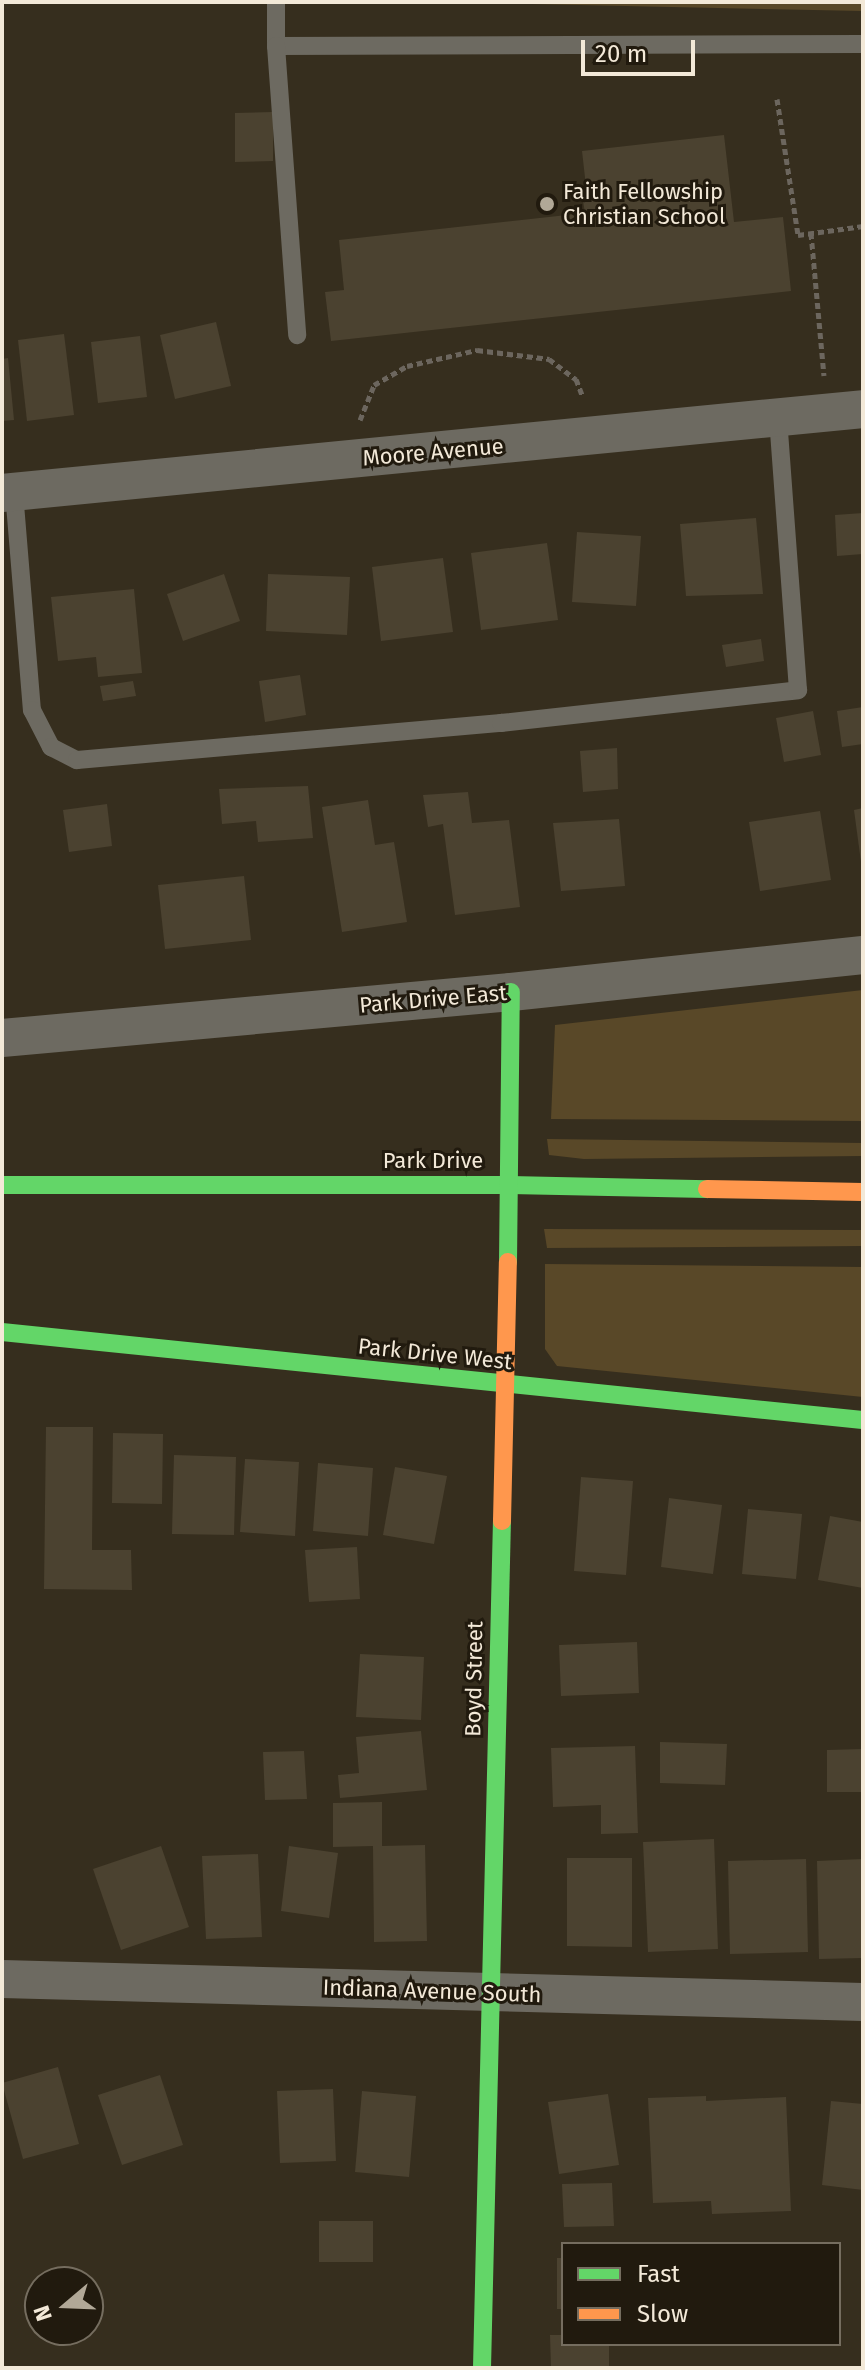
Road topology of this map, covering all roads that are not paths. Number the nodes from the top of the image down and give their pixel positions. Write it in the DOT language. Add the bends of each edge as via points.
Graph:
graph roads {
  1 [pos="276,2"];
  2 [pos="863,44"];
  3 [pos="276,46"];
  4 [pos="297,335"];
  5 [pos="863,409"];
  6 [pos="778,418"];
  7 [pos="8,493"];
  8 [pos="863,955"];
  9 [pos="511,992"];
  10 [pos="2,1038"];
  11 [pos="2,1185"];
  12 [pos="510,1185"];
  13 [pos="863,1192"];
  14 [pos="2,1332"];
  15 [pos="504,1385"];
  16 [pos="863,1420"];
  17 [pos="2,1979"];
  18 [pos="490,1993"];
  19 [pos="863,2002"];
  20 [pos="482,2368"];
  1 -- 3 [label="lane"];
  2 -- 3 [label="lane"];
  3 -- 4 [label="lane"];
  5 -- 6 [label="street, Moore Avenue"];
  6 -- 7 [label="street, Moore Avenue"];
  6 -- 7 [label="lane" via="798,690 501,723 77,760 51,747 32,710"];
  8 -- 9 [label="street, Park Drive East"];
  9 -- 10 [label="street, Park Drive East"];
  9 -- 12 [label="street, Boyd Street"];
  11 -- 12 [label="street, Park Drive"];
  12 -- 13 [label="street, Park Drive"];
  12 -- 15 [label="street, Boyd Street"];
  14 -- 15 [label="street, Park Drive West"];
  15 -- 16 [label="street, Park Drive West"];
  15 -- 18 [label="street, Boyd Street"];
  17 -- 18 [label="street, Indiana Avenue South"];
  18 -- 19 [label="street, Indiana Avenue South"];
  18 -- 20 [label="street, Boyd Street"];
}
